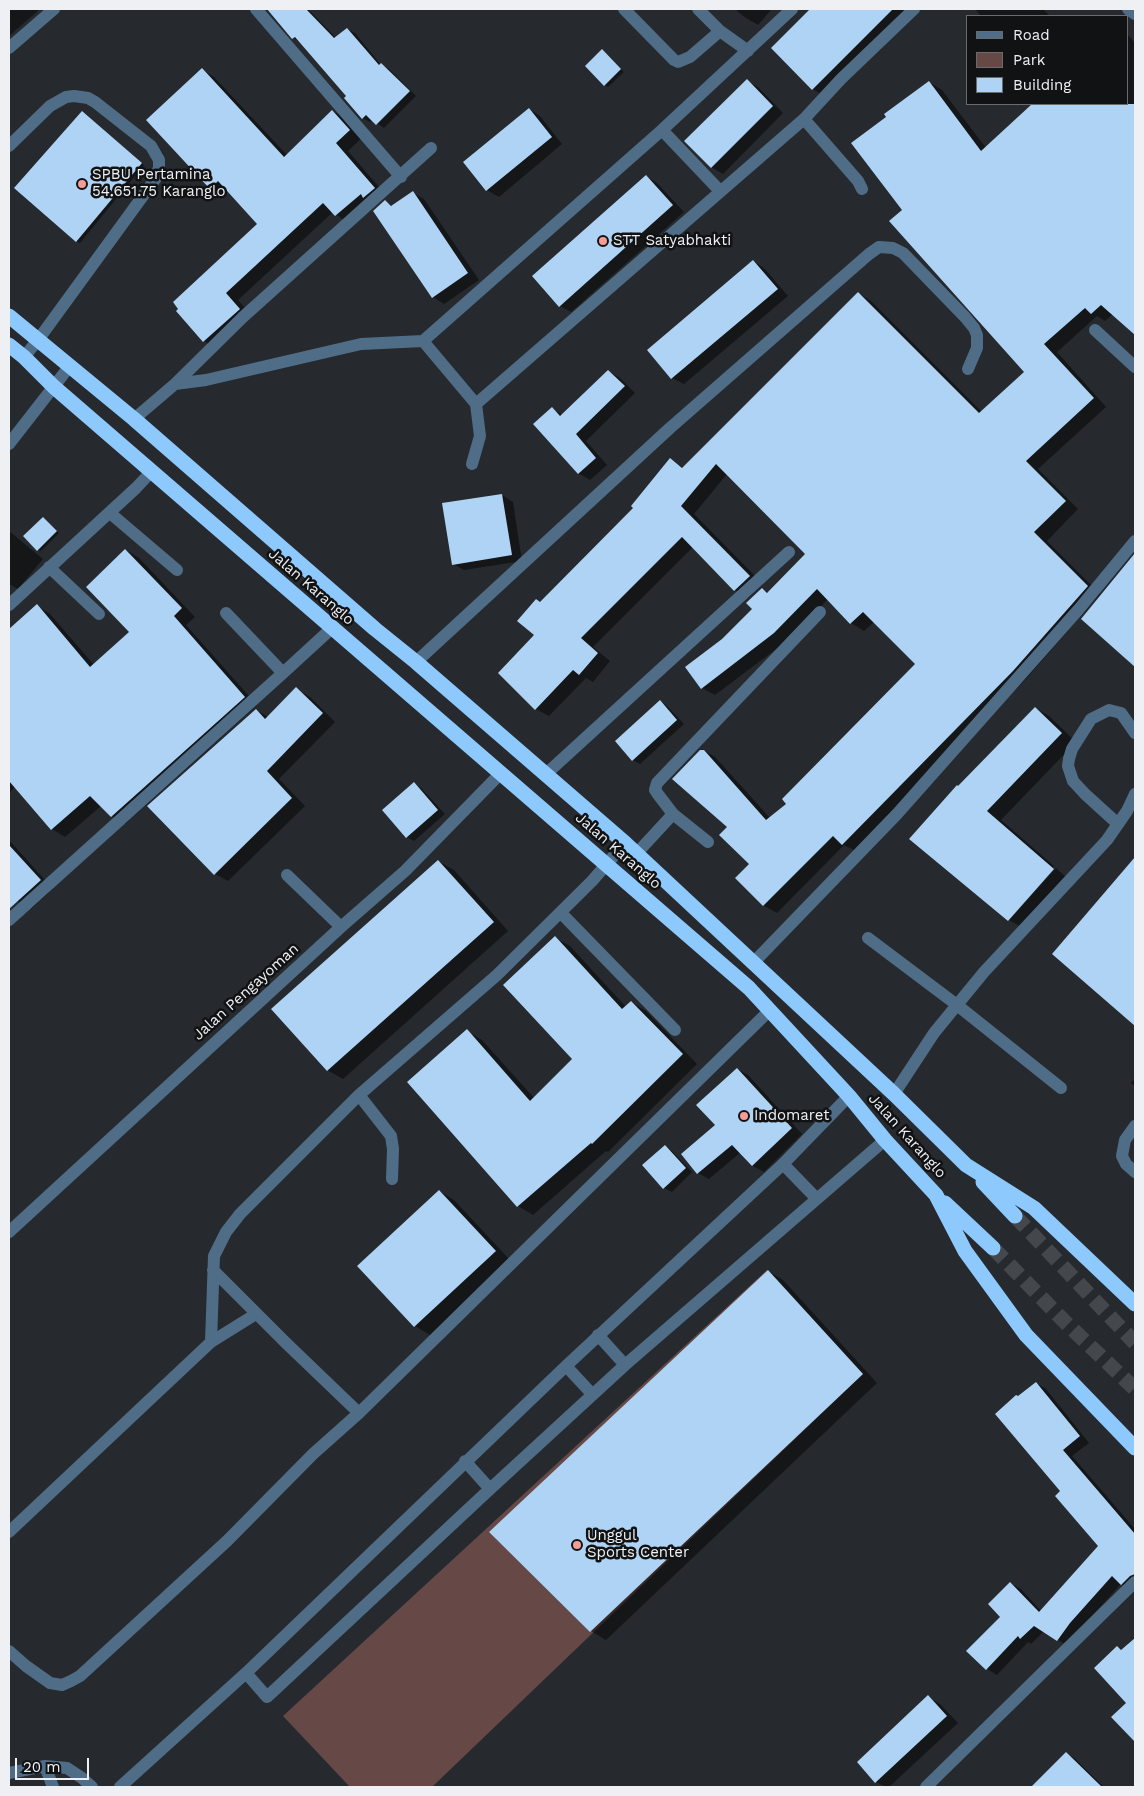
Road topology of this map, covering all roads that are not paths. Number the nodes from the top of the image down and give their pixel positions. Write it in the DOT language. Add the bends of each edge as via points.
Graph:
graph roads {
  1 [pos="54,9"];
  2 [pos="256,9"];
  3 [pos="624,9"];
  4 [pos="698,9"];
  5 [pos="792,9"];
  6 [pos="914,9"];
  7 [pos="1128,9"];
  8 [pos="1135,14"];
  9 [pos="720,31"];
  10 [pos="9,48"];
  11 [pos="748,51"];
  12 [pos="804,118"];
  13 [pos="662,130"];
  14 [pos="9,146"];
  15 [pos="432,148"];
  16 [pos="401,177"];
  17 [pos="862,189"];
  18 [pos="720,191"];
  19 [pos="9,316"];
  20 [pos="1095,330"];
  21 [pos="38,340"];
  22 [pos="423,341"];
  23 [pos="9,345"];
  24 [pos="24,357"];
  25 [pos="69,367"];
  26 [pos="1135,367"];
  27 [pos="968,369"];
  28 [pos="175,384"];
  29 [pos="54,388"];
  30 [pos="476,404"];
  31 [pos="134,419"];
  32 [pos="9,444"];
  33 [pos="472,464"];
  34 [pos="152,471"];
  35 [pos="110,513"];
  36 [pos="1135,541"];
  37 [pos="789,552"];
  38 [pos="50,567"];
  39 [pos="177,570"];
  40 [pos="9,605"];
  41 [pos="820,612"];
  42 [pos="226,613"];
  43 [pos="99,614"];
  44 [pos="332,628"];
  45 [pos="416,662"];
  46 [pos="284,673"];
  47 [pos="1135,733"];
  48 [pos="501,773"];
  49 [pos="546,774"];
  50 [pos="1135,794"];
  51 [pos="673,814"];
  52 [pos="1118,824"];
  53 [pos="625,842"];
  54 [pos="708,842"];
  55 [pos="637,853"];
  56 [pos="607,864"];
  57 [pos="287,876"];
  58 [pos="560,913"];
  59 [pos="9,920"];
  60 [pos="341,927"];
  61 [pos="868,938"];
  62 [pos="754,962"];
  63 [pos="957,1005"];
  64 [pos="769,1011"];
  65 [pos="675,1030"];
  66 [pos="1061,1088"];
  67 [pos="894,1094"];
  68 [pos="359,1095"];
  69 [pos="849,1096"];
  70 [pos="1135,1126"];
  71 [pos="885,1140"];
  72 [pos="783,1164"];
  73 [pos="966,1165"];
  74 [pos="1135,1172"];
  75 [pos="392,1179"];
  76 [pos="936,1195"];
  77 [pos="816,1199"];
  78 [pos="1015,1216"];
  79 [pos="9,1232"];
  80 [pos="993,1248"];
  81 [pos="213,1270"];
  82 [pos="1135,1304"];
  83 [pos="256,1314"];
  84 [pos="598,1335"];
  85 [pos="211,1342"];
  86 [pos="625,1365"];
  87 [pos="566,1366"];
  88 [pos="592,1394"];
  89 [pos="359,1413"];
  90 [pos="1135,1448"];
  91 [pos="465,1461"];
  92 [pos="490,1488"];
  93 [pos="9,1532"];
  94 [pos="1135,1582"];
  95 [pos="9,1651"];
  96 [pos="246,1673"];
  97 [pos="45,1766"];
  98 [pos="9,1773"];
  99 [pos="54,1787"];
  100 [pos="92,1787"];
  101 [pos="120,1787"];
  102 [pos="926,1787"];
  1 -- 10 [label="street"];
  2 -- 16 [label="street"];
  3 -- 9 [label="street" via="678,62 690,57"];
  4 -- 9 [label="street"];
  5 -- 11 [label="street"];
  6 -- 12 [label="street"];
  7 -- 8 [label="street"];
  9 -- 11 [label="street"];
  11 -- 13 [label="street"];
  12 -- 17 [label="street"];
  12 -- 18 [label="street"];
  13 -- 18 [label="street"];
  13 -- 22 [label="street"];
  14 -- 21 [label="street" via="50,106 74,96 95,102 151,146 159,160 156,178"];
  15 -- 16 [label="street"];
  16 -- 28 [label="street" via="243,317"];
  18 -- 30 [label="street"];
  19 -- 21 [label="highway, Jalan Karanglo"];
  20 -- 26 [label="street"];
  21 -- 24 [label="street"];
  21 -- 25 [label="highway, Jalan Karanglo"];
  22 -- 28 [label="street" via="361,344 206,380"];
  22 -- 30 [label="street"];
  23 -- 24 [label="highway, Jalan Karanglo"];
  24 -- 29 [label="highway, Jalan Karanglo"];
  25 -- 29 [label="street"];
  25 -- 31 [label="highway, Jalan Karanglo"];
  27 -- 45 [label="street" via="977,348 974,328 904,253 888,247 879,248 670,428"];
  28 -- 31 [label="street"];
  29 -- 32 [label="street"];
  29 -- 34 [label="highway, Jalan Karanglo"];
  30 -- 33 [label="street" via="480,436"];
  31 -- 45 [label="highway, Jalan Karanglo"];
  34 -- 35 [label="street"];
  34 -- 44 [label="highway, Jalan Karanglo"];
  35 -- 38 [label="street"];
  35 -- 39 [label="street"];
  36 -- 62 [label="street" via="1080,609 897,814"];
  37 -- 49 [label="street"];
  38 -- 40 [label="street"];
  38 -- 43 [label="street"];
  41 -- 51 [label="street" via="659,779 657,793"];
  42 -- 46 [label="street"];
  44 -- 46 [label="street"];
  44 -- 48 [label="highway, Jalan Karanglo"];
  45 -- 49 [label="highway, Jalan Karanglo"];
  46 -- 59 [label="street"];
  47 -- 52 [label="street" via="1121,713 1109,710 1091,719 1069,759 1073,781"];
  48 -- 56 [label="highway, Jalan Karanglo"];
  48 -- 60 [label="street, Jalan Pengayoman" via="405,871"];
  49 -- 53 [label="highway, Jalan Karanglo"];
  50 -- 52 [label="street"];
  51 -- 54 [label="street"];
  51 -- 55 [label="street"];
  52 -- 63 [label="street"];
  53 -- 55 [label="highway, Jalan Karanglo"];
  53 -- 56 [label="street"];
  55 -- 62 [label="highway, Jalan Karanglo"];
  56 -- 58 [label="street"];
  56 -- 64 [label="highway, Jalan Karanglo" via="749,988"];
  57 -- 60 [label="street"];
  58 -- 65 [label="street"];
  58 -- 68 [label="street" via="497,975"];
  60 -- 79 [label="street, Jalan Pengayoman"];
  61 -- 63 [label="street"];
  62 -- 67 [label="highway, Jalan Karanglo"];
  63 -- 66 [label="street"];
  63 -- 67 [label="street" via="934,1033"];
  64 -- 69 [label="highway, Jalan Karanglo"];
  64 -- 89 [label="street"];
  67 -- 73 [label="highway, Jalan Karanglo"];
  68 -- 75 [label="street" via="391,1136"];
  68 -- 81 [label="street" via="240,1214 214,1256"];
  69 -- 71 [label="highway, Jalan Karanglo"];
  69 -- 72 [label="street"];
  70 -- 74 [label="street" via="1125,1140 1122,1156"];
  71 -- 76 [label="highway, Jalan Karanglo"];
  71 -- 77 [label="street"];
  72 -- 77 [label="street"];
  72 -- 84 [label="street"];
  73 -- 78 [label="highway"];
  73 -- 82 [label="highway, Jalan Karanglo" via="1034,1208"];
  76 -- 80 [label="highway"];
  76 -- 90 [label="highway, Jalan Karanglo" via="965,1251 1026,1335"];
  77 -- 86 [label="street"];
  81 -- 83 [label="street"];
  81 -- 85 [label="street"];
  83 -- 85 [label="street"];
  83 -- 89 [label="street"];
  84 -- 86 [label="street"];
  84 -- 87 [label="street"];
  85 -- 93 [label="street"];
  86 -- 88 [label="street"];
  87 -- 88 [label="street"];
  87 -- 91 [label="street"];
  88 -- 92 [label="street"];
  89 -- 95 [label="street" via="227,1541 80,1676 62,1685 50,1683"];
  91 -- 92 [label="street"];
  91 -- 96 [label="street"];
  92 -- 96 [label="street" via="267,1697"];
  94 -- 102 [label="street"];
  96 -- 101 [label="street"];
  97 -- 98 [label="street"];
  97 -- 99 [label="street"];
  97 -- 100 [label="street" via="66,1768"];
}
